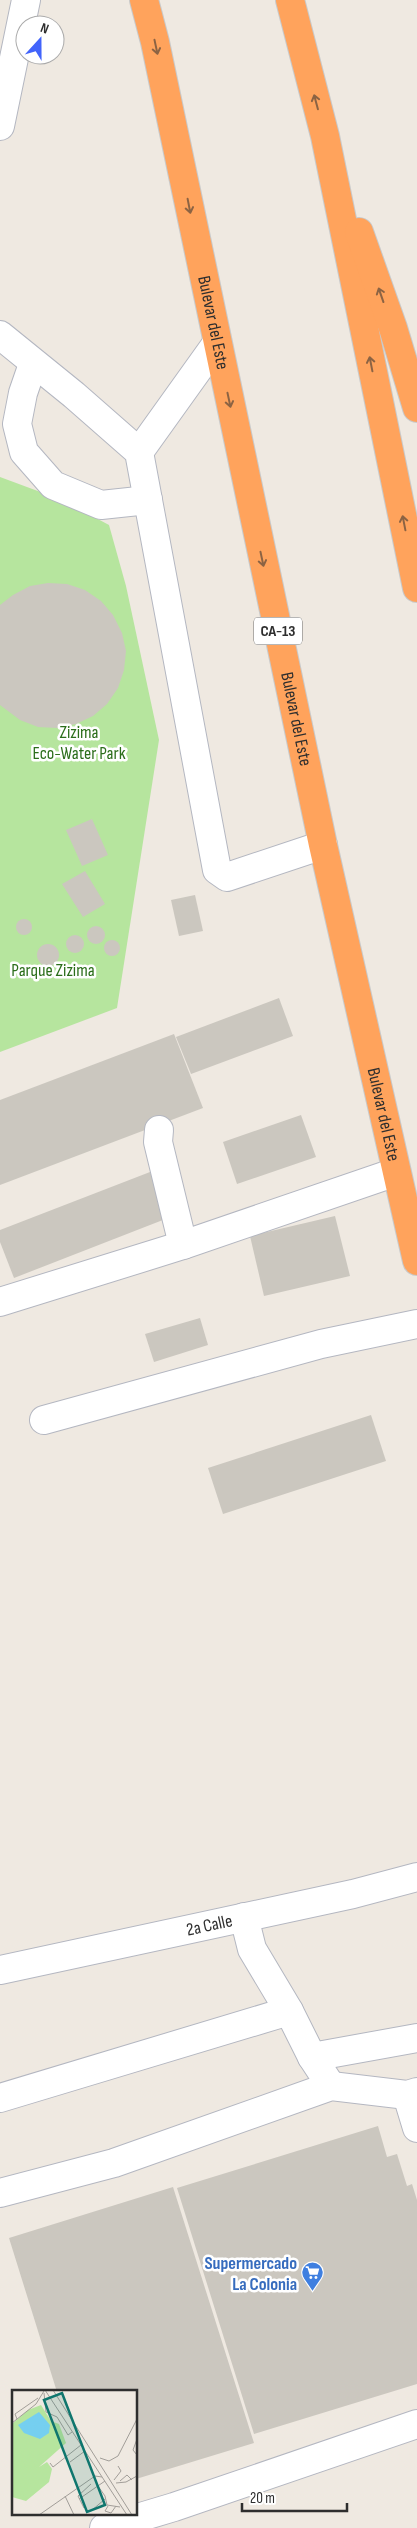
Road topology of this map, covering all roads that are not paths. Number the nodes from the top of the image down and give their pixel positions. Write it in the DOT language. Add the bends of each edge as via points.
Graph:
graph roads {
  1 [pos="26,0"];
  2 [pos="144,0"];
  3 [pos="290,0"];
  4 [pos="0,126"];
  5 [pos="325,136"];
  6 [pos="0,335"];
  7 [pos="217,343"];
  8 [pos="33,364"];
  9 [pos="417,408"];
  10 [pos="139,452"];
  11 [pos="148,500"];
  12 [pos="417,588"];
  13 [pos="323,845"];
  14 [pos="159,1130"];
  15 [pos="396,1172"];
  16 [pos="184,1245"];
  17 [pos="417,1261"];
  18 [pos="0,1302"];
  19 [pos="417,1324"];
  20 [pos="44,1420"];
  21 [pos="417,1877"];
  22 [pos="244,1917"];
  23 [pos="0,1970"];
  24 [pos="289,2011"];
  25 [pos="417,2038"];
  26 [pos="312,2057"];
  27 [pos="332,2086"];
  28 [pos="412,2094"];
  29 [pos="0,2098"];
  30 [pos="417,2128"];
  31 [pos="0,2193"];
  32 [pos="417,2424"];
  33 [pos="104,2528"];
  1 -- 4 [label="street"];
  2 -- 7 [label="highway, Bulevar del Este / CA-13, one-way" via="156,42"];
  5 -- 3 [label="highway, one-way"];
  9 -- 5 [label="highway, one-way" via="393,328"];
  12 -- 5 [label="highway, one-way"];
  6 -- 8 [label="street"];
  7 -- 10 [label="street"];
  7 -- 13 [label="highway, Bulevar del Este / CA-13, one-way"];
  8 -- 10 [label="street" via="74,394"];
  8 -- 11 [label="street" via="17,424 24,452 53,485 101,505"];
  10 -- 11 [label="street"];
  11 -- 13 [label="street" via="217,870 227,877"];
  13 -- 15 [label="highway, Bulevar del Este / CA-13"];
  14 -- 16 [label="street" via="158,1142"];
  15 -- 16 [label="street"];
  15 -- 17 [label="highway, Bulevar del Este / CA-13"];
  16 -- 18 [label="street"];
  19 -- 20 [label="street" via="321,1344"];
  21 -- 22 [label="street, 2a Calle"];
  22 -- 23 [label="street, 2a Calle"];
  22 -- 24 [label="street" via="252,1949"];
  24 -- 26 [label="street"];
  24 -- 29 [label="street"];
  25 -- 26 [label="street"];
  26 -- 27 [label="street"];
  27 -- 28 [label="street"];
  27 -- 31 [label="street" via="114,2163"];
  28 -- 30 [label="street"];
  32 -- 33 [label="street"];
}
